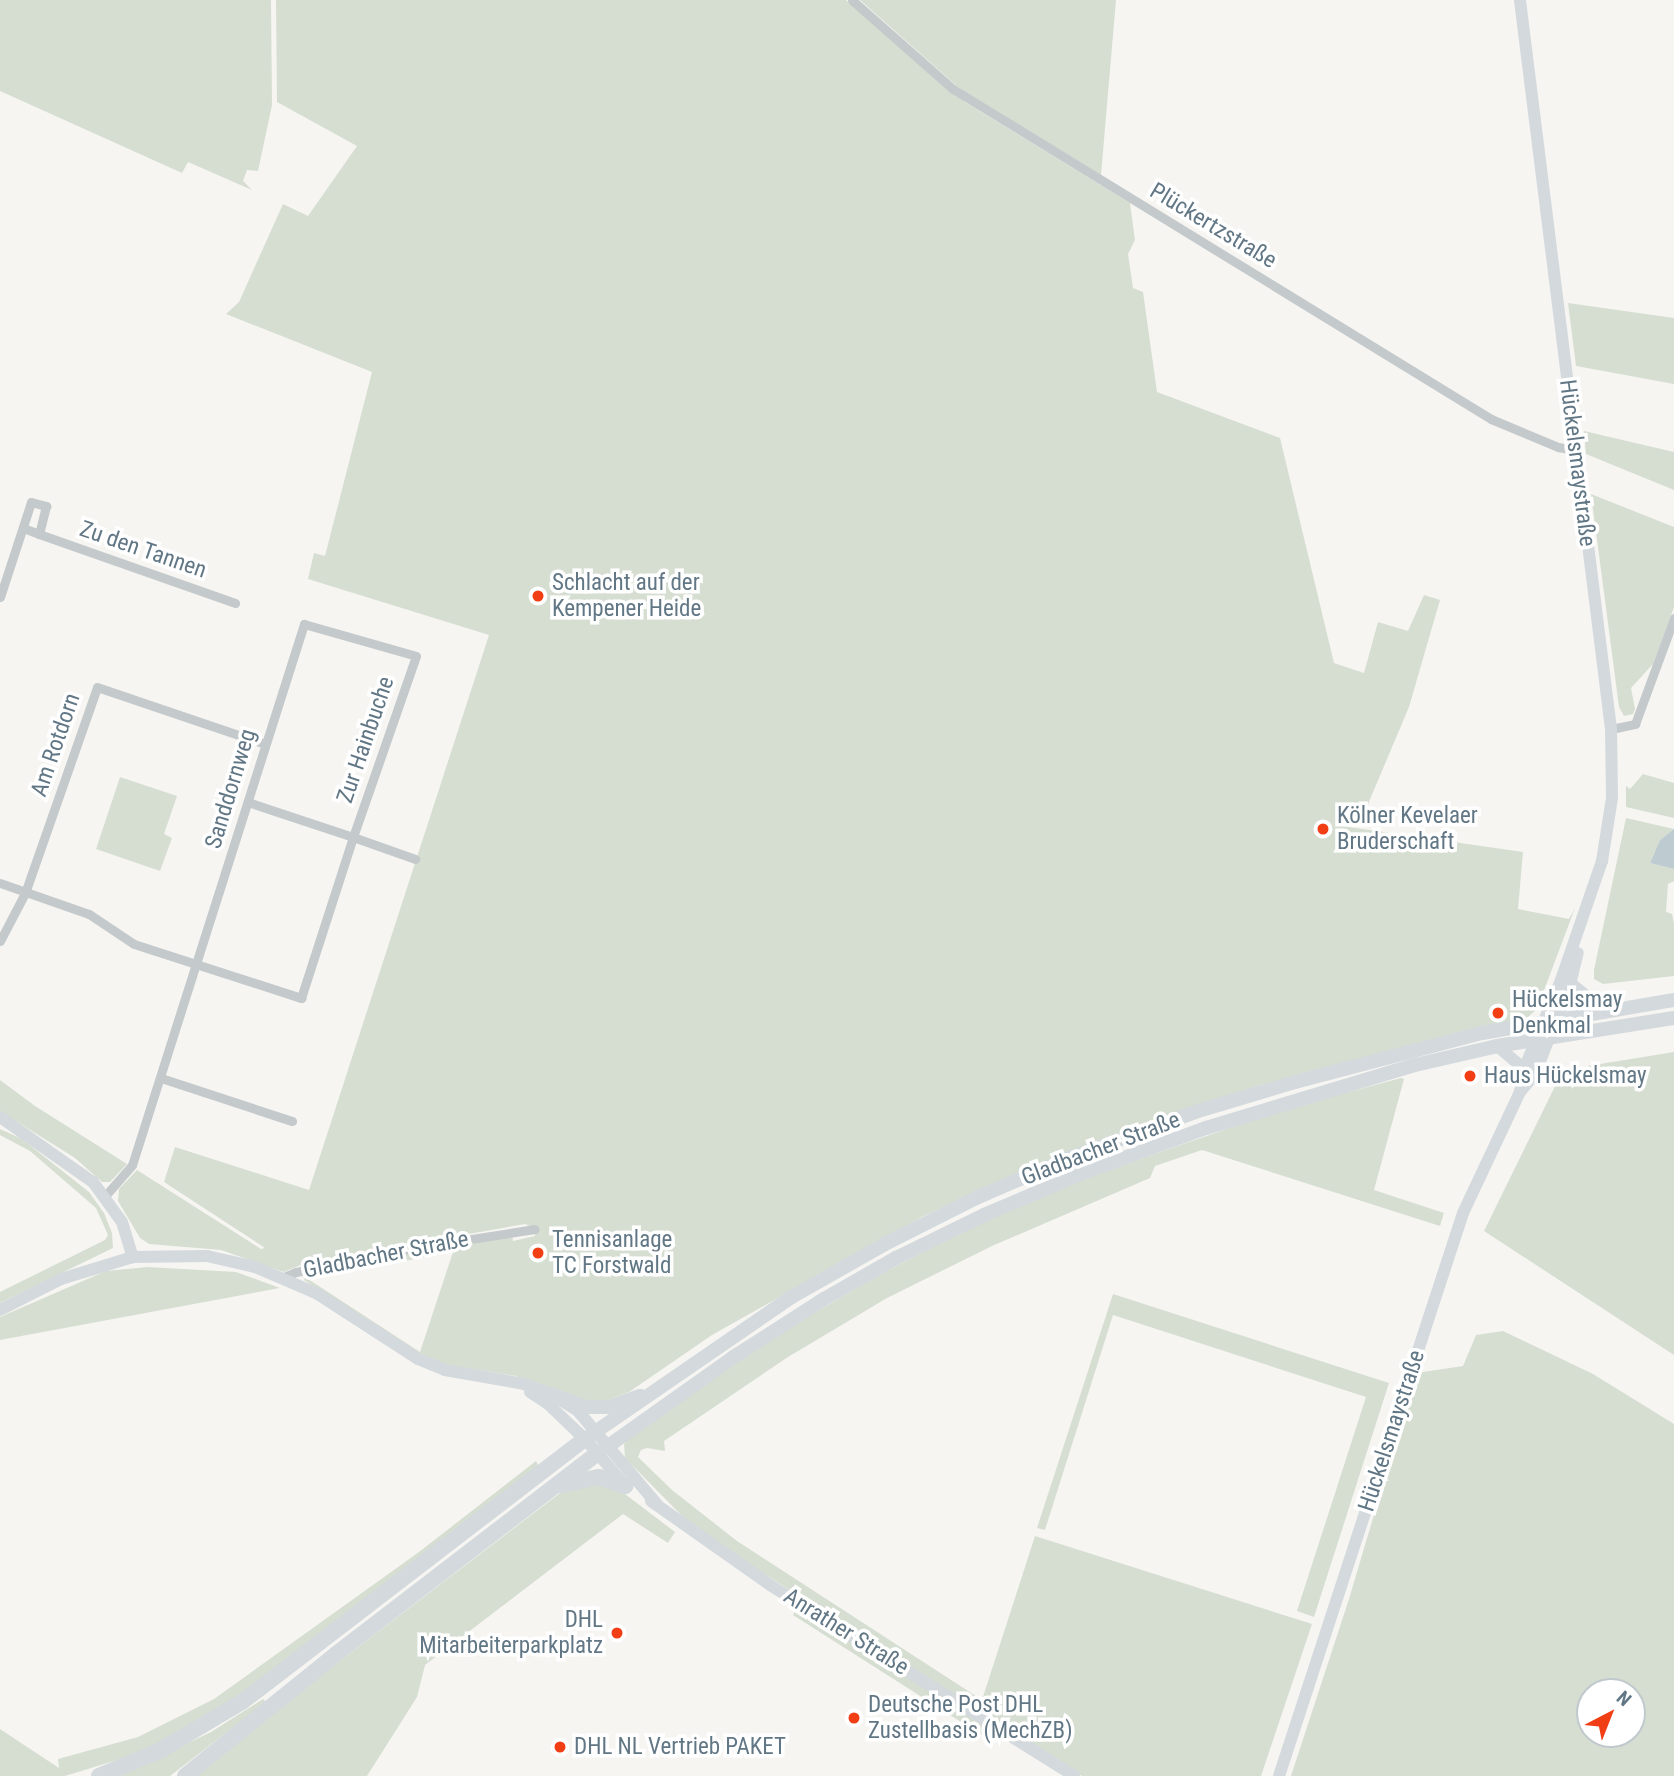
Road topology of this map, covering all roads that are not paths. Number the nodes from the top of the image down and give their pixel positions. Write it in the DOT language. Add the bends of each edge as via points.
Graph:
graph roads {
  1 [pos="852,0"];
  2 [pos="1520,0"];
  3 [pos="1575,450"];
  4 [pos="23,528"];
  5 [pos="38,534"];
  6 [pos="0,597"];
  7 [pos="235,603"];
  8 [pos="1674,618"];
  9 [pos="416,656"];
  10 [pos="1611,729"];
  11 [pos="265,744"];
  12 [pos="248,802"];
  13 [pos="353,837"];
  14 [pos="415,859"];
  15 [pos="0,883"];
  16 [pos="25,893"];
  17 [pos="1582,923"];
  18 [pos="0,941"];
  19 [pos="197,966"];
  20 [pos="1570,984"];
  21 [pos="1674,1000"];
  22 [pos="1616,1009"];
  23 [pos="1674,1018"];
  24 [pos="1550,1021"];
  25 [pos="1542,1040"];
  26 [pos="1497,1046"];
  27 [pos="1524,1069"];
  28 [pos="161,1078"];
  29 [pos="1520,1092"];
  30 [pos="0,1117"];
  31 [pos="292,1121"];
  32 [pos="105,1196"];
  33 [pos="534,1229"];
  34 [pos="133,1257"];
  35 [pos="284,1277"];
  36 [pos="0,1310"];
  37 [pos="497,1379"];
  38 [pos="551,1394"];
  39 [pos="649,1394"];
  40 [pos="590,1435"];
  41 [pos="602,1450"];
  42 [pos="625,1486"];
  43 [pos="549,1490"];
  44 [pos="657,1504"];
  45 [pos="99,1776"];
  46 [pos="185,1776"];
  47 [pos="1074,1776"];
  48 [pos="1279,1776"];
  1 -- 3 [label="street, Plückertzstraße" via="953,89 1491,419"];
  2 -- 3 [label="main road, Hückelsmaystraße"];
  3 -- 10 [label="main road, Hückelsmaystraße"];
  4 -- 5 [label="street, Zu den Tannen"];
  4 -- 5 [label="street" via="32,502 46,506"];
  4 -- 6 [label="street"];
  5 -- 7 [label="street, Zu den Tannen"];
  8 -- 10 [label="street" via="1635,724"];
  9 -- 11 [label="street, Sanddornweg" via="304,624"];
  9 -- 13 [label="street, Zur Hainbuche"];
  10 -- 17 [label="main road, Hückelsmaystraße" via="1612,798 1606,841"];
  11 -- 12 [label="street, Sanddornweg"];
  11 -- 16 [label="street, Am Rotdorn" via="97,687"];
  12 -- 13 [label="street, Zur Hainbuche"];
  12 -- 19 [label="street, Sanddornweg"];
  13 -- 14 [label="street, Zur Hainbuche"];
  13 -- 19 [label="street, Zur Hainbuche" via="301,998"];
  15 -- 16 [label="street"];
  16 -- 18 [label="street, Am Rotdorn"];
  16 -- 19 [label="street" via="89,914 134,944"];
  17 -- 20 [label="main road, Hückelsmaystraße"];
  17 -- 24 [label="main road, Hückelsmaystraße"];
  19 -- 28 [label="street, Sanddornweg"];
  20 -- 22 [label="main road" via="1592,1002"];
  20 -- 24 [label="main road, Hückelsmaystraße"];
  21 -- 22 [label="main road, Gladbacher Straße"];
  22 -- 24 [label="main road, Gladbacher Straße"];
  23 -- 25 [label="main road, Gladbacher Straße"];
  24 -- 25 [label="main road, Hückelsmaystraße"];
  24 -- 39 [label="main road, Gladbacher Straße" via="1482,1033 1294,1082 1069,1158 885,1244 779,1304"];
  25 -- 26 [label="main road, Gladbacher Straße"];
  25 -- 27 [label="main road, Hückelsmaystraße"];
  25 -- 29 [label="main road, Hückelsmaystraße" via="1535,1074"];
  26 -- 27 [label="main road"];
  26 -- 41 [label="main road, Gladbacher Straße" via="1415,1065 1206,1128 984,1215 824,1299"];
  27 -- 29 [label="main road, Hückelsmaystraße"];
  28 -- 31 [label="street"];
  28 -- 32 [label="street, Sanddornweg" via="129,1171"];
  29 -- 48 [label="main road, Hückelsmaystraße" via="1462,1213"];
  30 -- 32 [label="main road" via="79,1170"];
  32 -- 34 [label="main road" via="122,1222"];
  33 -- 35 [label="street, Gladbacher Straße" via="421,1247"];
  34 -- 35 [label="main road, Gladbacher Straße" via="219,1257"];
  34 -- 36 [label="main road, Gladbacher Straße" via="61,1279"];
  35 -- 37 [label="main road, Anrather Straße" via="418,1359 445,1370"];
  37 -- 38 [label="main road, Anrather Straße"];
  37 -- 40 [label="main road, Anrather Straße" via="537,1395"];
  38 -- 39 [label="main road" via="585,1407 609,1406"];
  38 -- 40 [label="main road, Anrather Straße" via="578,1411"];
  39 -- 40 [label="main road, Gladbacher Straße"];
  40 -- 41 [label="main road, Anrather Straße"];
  40 -- 45 [label="highway" via="242,1702 159,1751"];
  41 -- 42 [label="main road, Anrather Straße"];
  41 -- 43 [label="highway"];
  41 -- 44 [label="main road, Anrather Straße"];
  42 -- 43 [label="highway" via="599,1477"];
  42 -- 44 [label="main road, Anrather Straße"];
  43 -- 46 [label="highway"];
  44 -- 47 [label="main road, Anrather Straße" via="760,1578"];
}
